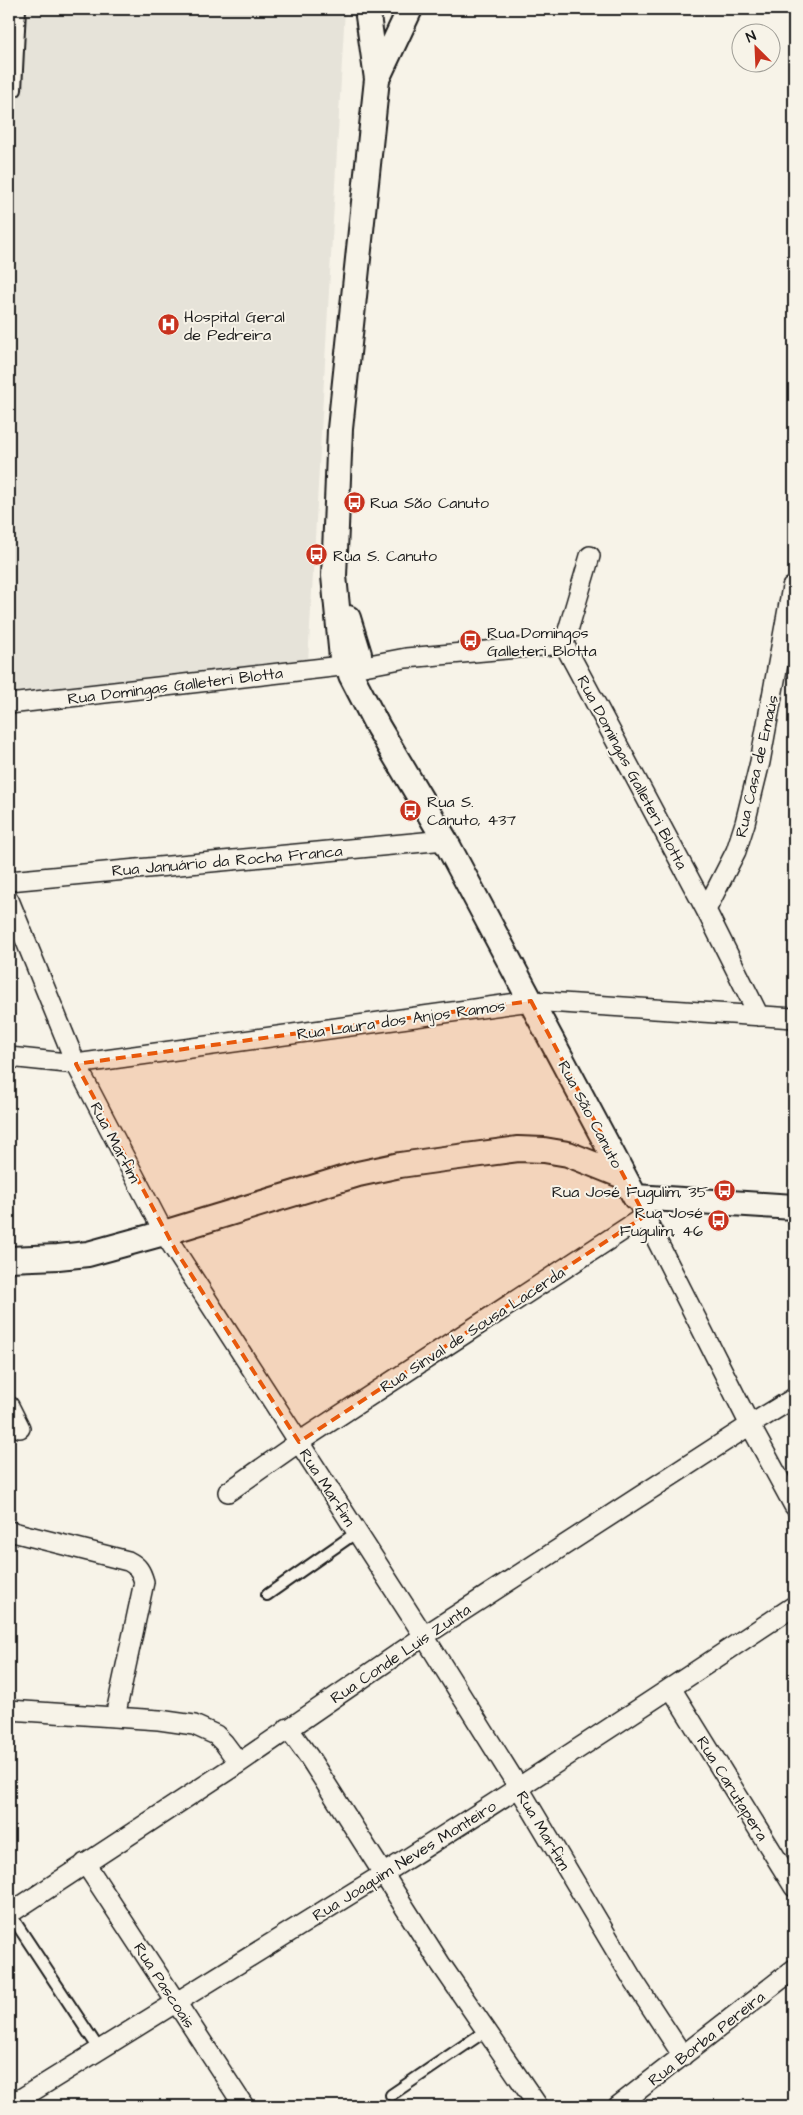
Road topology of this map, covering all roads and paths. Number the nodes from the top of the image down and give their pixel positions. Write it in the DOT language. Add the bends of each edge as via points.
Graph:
graph roads {
  1 [pos="20,9"];
  2 [pos="367,9"];
  3 [pos="410,9"];
  4 [pos="377,78"];
  5 [pos="16,90"];
  6 [pos="590,556"];
  7 [pos="792,587"];
  8 [pos="564,644"];
  9 [pos="355,664"];
  10 [pos="9,704"];
  11 [pos="445,840"];
  12 [pos="9,881"];
  13 [pos="9,900"];
  14 [pos="706,910"];
  15 [pos="531,1001"];
  16 [pos="759,1016"];
  17 [pos="794,1018"];
  18 [pos="9,1056"];
  19 [pos="76,1064"];
  20 [pos="623,1176"];
  21 [pos="640,1207"];
  22 [pos="794,1207"];
  23 [pos="164,1233"];
  24 [pos="9,1258"];
  25 [pos="794,1398"];
  26 [pos="9,1406"];
  27 [pos="750,1425"];
  28 [pos="20,1428"];
  29 [pos="299,1442"];
  30 [pos="228,1492"];
  31 [pos="794,1506"];
  32 [pos="9,1530"];
  33 [pos="357,1532"];
  34 [pos="267,1594"];
  35 [pos="794,1606"];
  36 [pos="424,1636"];
  37 [pos="671,1688"];
  38 [pos="9,1710"];
  39 [pos="115,1717"];
  40 [pos="288,1728"];
  41 [pos="239,1763"];
  42 [pos="519,1788"];
  43 [pos="85,1863"];
  44 [pos="383,1874"];
  45 [pos="794,1887"];
  46 [pos="9,1914"];
  47 [pos="794,1969"];
  48 [pos="177,2003"];
  49 [pos="487,2030"];
  50 [pos="99,2050"];
  51 [pos="683,2056"];
  52 [pos="391,2095"];
  53 [pos="628,2103"];
  54 [pos="9,2106"];
  55 [pos="244,2106"];
  56 [pos="538,2106"];
  1 -- 5 [label="lane"];
  2 -- 4 [label="street, Rua São Canuto"];
  3 -- 4 [label="street, Rua São Canuto"];
  4 -- 9 [label="street, Rua São Canuto" via="340,429 334,576"];
  6 -- 8 [label="street"];
  7 -- 14 [label="street, Rua Casa de Emaús" via="760,762 745,823 736,851"];
  8 -- 9 [label="street, Rua Domingas Galleteri Blotta"];
  8 -- 14 [label="street, Rua Domingas Galleteri Blotta"];
  9 -- 10 [label="street, Rua Domingas Galleteri Blotta"];
  9 -- 11 [label="street, Rua São Canuto" via="378,727"];
  11 -- 12 [label="street, Rua Januário da Rocha Franca"];
  11 -- 15 [label="street, Rua São Canuto"];
  13 -- 19 [label="street, Rua Marfim"];
  14 -- 16 [label="street, Rua Domingas Galleteri Blotta"];
  15 -- 16 [label="street, Rua Laura dos Anjos Ramos"];
  15 -- 19 [label="street, Rua Laura dos Anjos Ramos"];
  15 -- 20 [label="street, Rua São Canuto"];
  16 -- 17 [label="street, Rua Laura dos Anjos Ramos"];
  18 -- 19 [label="street, Rua Laura dos Anjos Ramos"];
  19 -- 23 [label="street, Rua Marfim"];
  20 -- 21 [label="street, Rua São Canuto"];
  20 -- 23 [label="street" via="568,1154 526,1149 499,1151 400,1164 358,1174"];
  21 -- 22 [label="street"];
  21 -- 27 [label="street, Rua São Canuto"];
  21 -- 29 [label="street, Rua Sinval de Sousa Lacerda"];
  23 -- 24 [label="street" via="88,1254"];
  23 -- 29 [label="street, Rua Marfim"];
  25 -- 27 [label="street, Rua Conde Luis Zunta"];
  26 -- 28 [label="street"];
  27 -- 31 [label="street, Rua São Canuto"];
  27 -- 36 [label="street, Rua Conde Luis Zunta"];
  29 -- 30 [label="street, Rua Sinval de Sousa Lacerda"];
  29 -- 33 [label="street, Rua Marfim"];
  32 -- 39 [label="street" via="128,1561 142,1573 144,1582"];
  33 -- 34 [label="lane"];
  33 -- 36 [label="street, Rua Marfim"];
  35 -- 37 [label="street, Rua Joaquim Neves Monteiro"];
  36 -- 40 [label="street, Rua Conde Luis Zunta"];
  36 -- 42 [label="street, Rua Marfim"];
  37 -- 42 [label="street, Rua Joaquim Neves Monteiro"];
  37 -- 45 [label="street, Rua Carutapera"];
  38 -- 39 [label="street"];
  39 -- 41 [label="street" via="194,1725 216,1735"];
  40 -- 41 [label="street, Rua Conde Luis Zunta"];
  40 -- 44 [label="street"];
  41 -- 43 [label="street, Rua Conde Luis Zunta"];
  42 -- 44 [label="street, Rua Joaquim Neves Monteiro"];
  42 -- 51 [label="street, Rua Marfim" via="632,1978"];
  43 -- 46 [label="street, Rua Conde Luis Zunta"];
  43 -- 48 [label="street, Rua Pascoais"];
  44 -- 48 [label="street, Rua Joaquim Neves Monteiro"];
  44 -- 49 [label="street"];
  46 -- 50 [label="lane"];
  47 -- 51 [label="street, Rua Borba Pereira"];
  48 -- 50 [label="street, Rua Joaquim Neves Monteiro"];
  48 -- 55 [label="street, Rua Pascoais"];
  49 -- 52 [label="lane"];
  49 -- 56 [label="street"];
  50 -- 54 [label="street, Rua Joaquim Neves Monteiro"];
  51 -- 53 [label="street, Rua Borba Pereira"];
}
